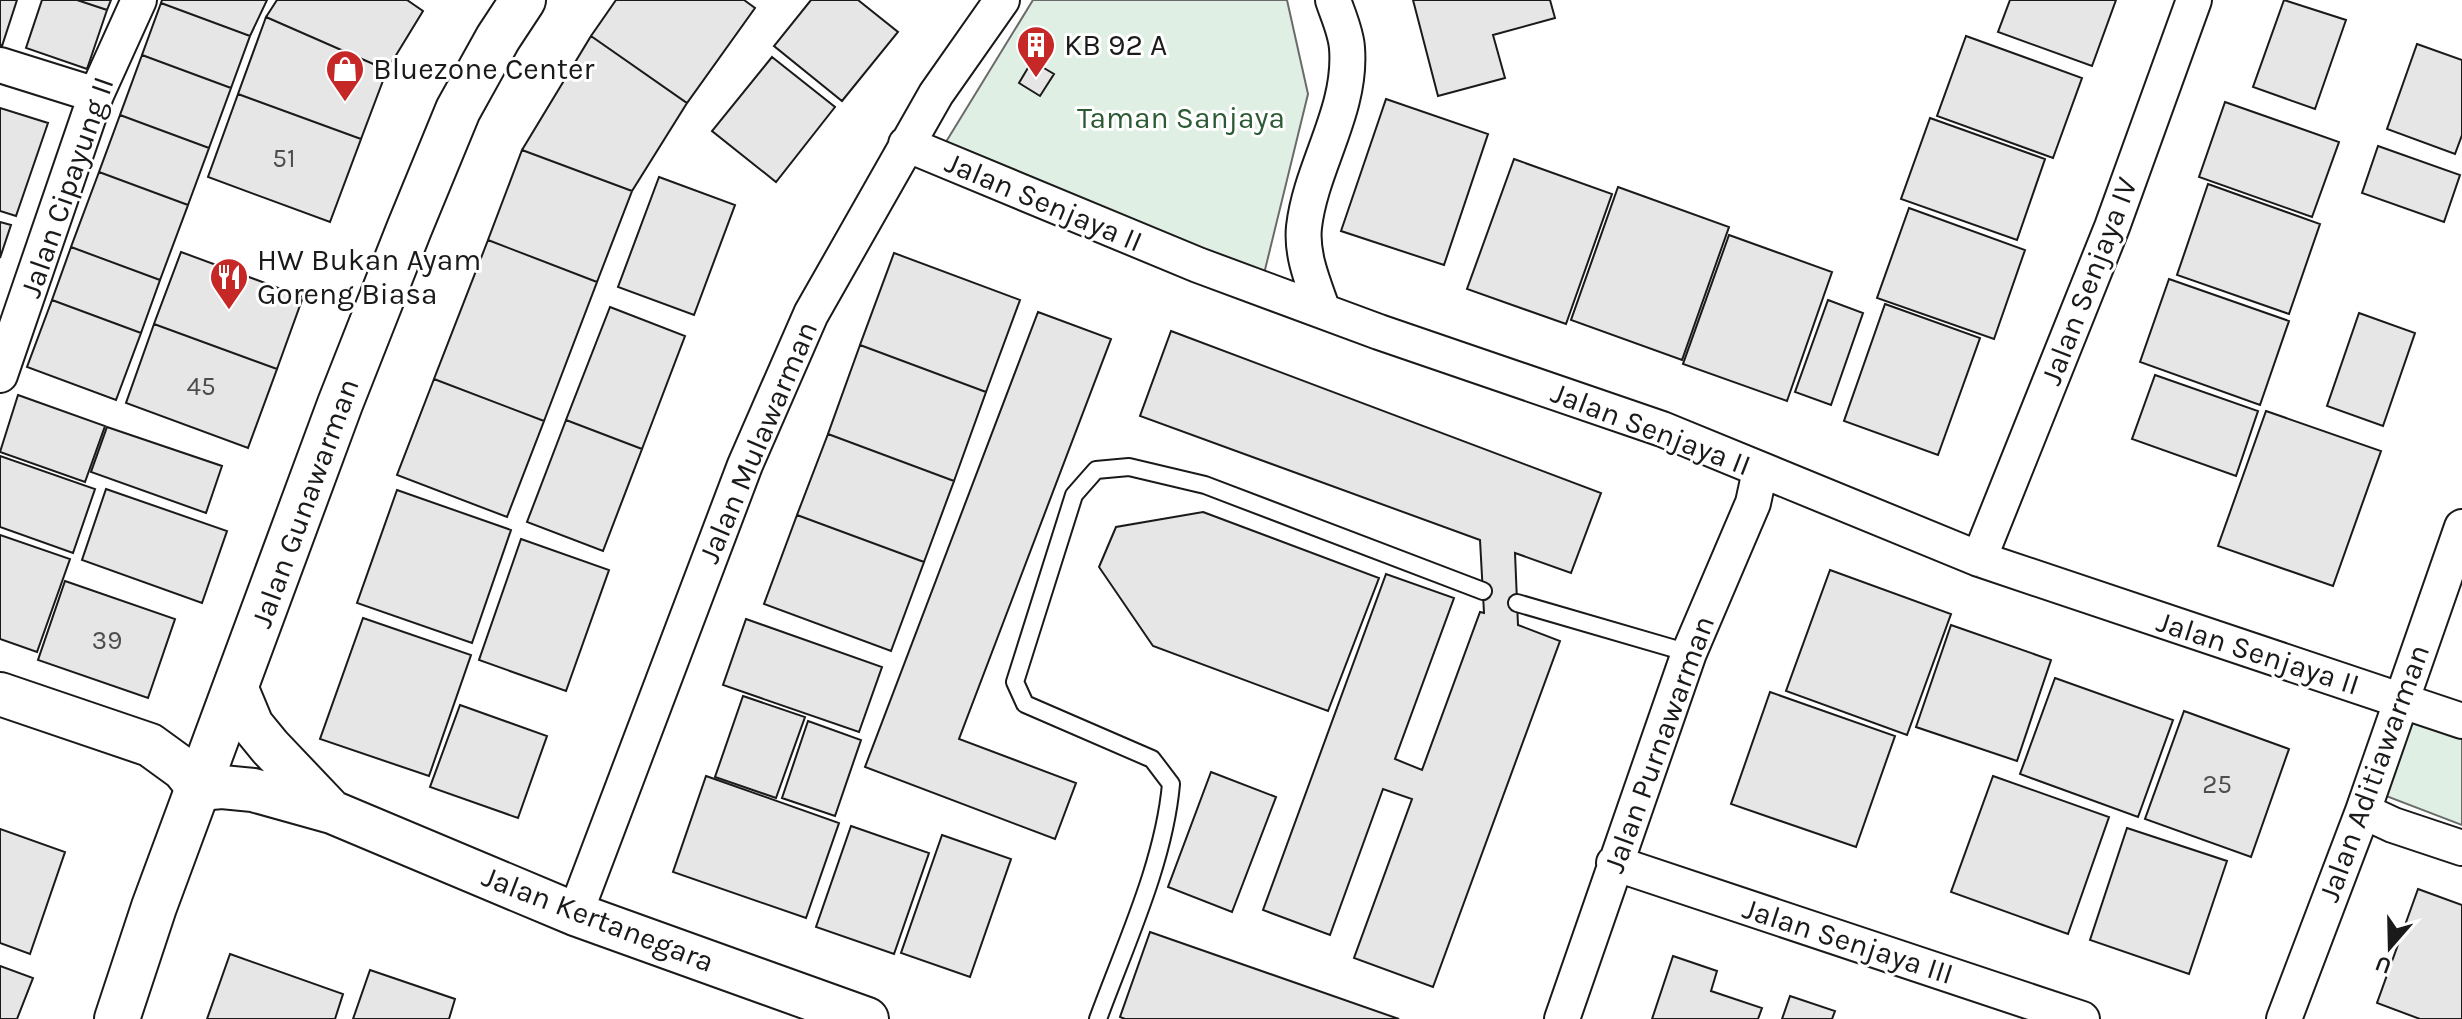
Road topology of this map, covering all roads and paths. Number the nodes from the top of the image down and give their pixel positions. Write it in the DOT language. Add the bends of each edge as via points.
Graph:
graph roads {
  1 [pos="139,0"];
  2 [pos="523,0"];
  3 [pos="1002,0"];
  4 [pos="1333,0"];
  5 [pos="2194,0"];
  6 [pos="0,65"];
  7 [pos="96,95"];
  8 [pos="906,144"];
  9 [pos="1323,311"];
  10 [pos="6,341"];
  11 [pos="0,375"];
  12 [pos="1760,471"];
  13 [pos="2462,527"];
  14 [pos="1979,559"];
  15 [pos="1483,591"];
  16 [pos="1517,603"];
  17 [pos="1689,653"];
  18 [pos="237,689"];
  19 [pos="0,694"];
  20 [pos="2400,700"];
  21 [pos="2462,721"];
  22 [pos="199,789"];
  23 [pos="2363,811"];
  24 [pos="332,812"];
  25 [pos="2462,848"];
  26 [pos="1614,863"];
  27 [pos="575,914"];
  28 [pos="117,1019"];
  29 [pos="867,1019"];
  30 [pos="1098,1019"];
  31 [pos="1562,1019"];
  32 [pos="2082,1019"];
  33 [pos="2284,1019"];
  1 -- 7 [label="street, Jalan Cipayung II"];
  2 -- 18 [label="main road, Jalan Gunawarman" via="452,123 340,404"];
  3 -- 8 [label="street, Jalan Mulawarman"];
  4 -- 9 [label="street" via="1347,46 1344,94 1304,229 1310,274"];
  5 -- 14 [label="street, Jalan Senjaya IV" via="2112,227"];
  6 -- 7 [label="street"];
  7 -- 10 [label="street, Jalan Cipayung II"];
  8 -- 9 [label="street, Jalan Senjaya II" via="1124,236"];
  8 -- 27 [label="street, Jalan Mulawarman" via="811,314 745,465"];
  9 -- 12 [label="street, Jalan Senjaya II" via="1662,429"];
  10 -- 11 [label="street, Jalan Cipayung II"];
  12 -- 14 [label="street, Jalan Senjaya II"];
  12 -- 17 [label="street, Jalan Purnawarman" via="1753,503"];
  13 -- 20 [label="street, Jalan Aditiawarman"];
  14 -- 20 [label="street, Jalan Senjaya II"];
  15 -- 30 [label="lane" via="1205,485 1129,467 1096,470 1074,495 1015,682 1025,704 1152,759 1171,784 1168,817 1151,872"];
  16 -- 17 [label="lane"];
  17 -- 26 [label="street, Jalan Purnawarman"];
  18 -- 22 [label="main road, Jalan Gunawarman"];
  18 -- 24 [label="street, Jalan Kertanegara" via="252,725"];
  19 -- 22 [label="street" via="150,745 183,769"];
  20 -- 21 [label="street, Jalan Senjaya II"];
  20 -- 23 [label="street, Jalan Aditiawarman"];
  22 -- 24 [label="street, Jalan Kertanegara" via="253,790"];
  22 -- 28 [label="main road, Jalan Gunawarman"];
  23 -- 25 [label="street"];
  23 -- 33 [label="street, Jalan Aditiawarman"];
  24 -- 27 [label="street, Jalan Kertanegara"];
  26 -- 31 [label="street, Jalan Purnawarman"];
  26 -- 32 [label="street, Jalan Senjaya III"];
  27 -- 29 [label="street, Jalan Kertanegara"];
}
